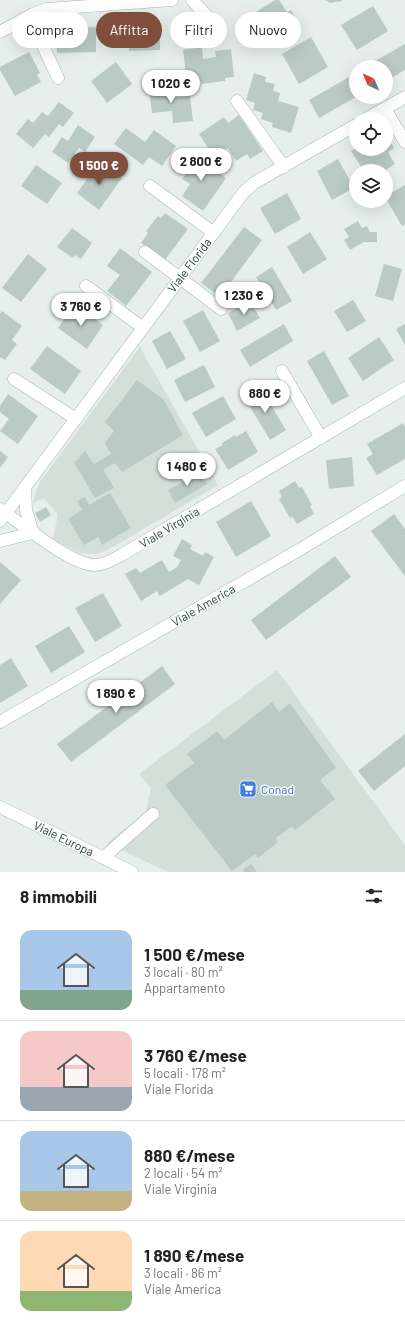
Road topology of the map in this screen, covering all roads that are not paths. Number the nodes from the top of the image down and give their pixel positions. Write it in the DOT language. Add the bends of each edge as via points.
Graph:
graph roads {
  1 [pos="172,0"];
  2 [pos="192,0"];
  3 [pos="39,12"];
  4 [pos="203,12"];
  5 [pos="12,25"];
  6 [pos="0,32"];
  7 [pos="44,48"];
  8 [pos="58,78"];
  9 [pos="405,97"];
  10 [pos="237,101"];
  11 [pos="385,109"];
  12 [pos="379,112"];
  13 [pos="349,129"];
  14 [pos="405,142"];
  15 [pos="284,166"];
  16 [pos="150,186"];
  17 [pos="214,233"];
  18 [pos="145,252"];
  19 [pos="180,278"];
  20 [pos="86,286"];
  21 [pos="221,309"];
  22 [pos="143,328"];
  23 [pos="282,371"];
  24 [pos="14,379"];
  25 [pos="405,388"];
  26 [pos="76,418"];
  27 [pos="321,438"];
  28 [pos="405,486"];
  29 [pos="25,487"];
  30 [pos="2,515"];
  31 [pos="33,533"];
  32 [pos="0,541"];
  33 [pos="0,722"];
  34 [pos="0,807"];
  35 [pos="152,814"];
  36 [pos="104,857"];
  37 [pos="132,871"];
  1 -- 3 [label="street" via="58,8"];
  2 -- 4 [label="street"];
  5 -- 6 [label="street"];
  7 -- 8 [label="street"];
  9 -- 11 [label="street"];
  10 -- 15 [label="street"];
  11 -- 12 [label="street"];
  11 -- 14 [label="street"];
  13 -- 15 [label="street, Viale Florida"];
  15 -- 17 [label="street, Viale Florida" via="247,189"];
  16 -- 17 [label="street"];
  17 -- 19 [label="street, Viale Florida"];
  18 -- 19 [label="street"];
  19 -- 21 [label="street"];
  19 -- 22 [label="street, Viale Florida"];
  20 -- 22 [label="street"];
  22 -- 26 [label="street, Viale Florida"];
  23 -- 27 [label="street"];
  24 -- 26 [label="street"];
  25 -- 27 [label="street, Viale Virginia"];
  26 -- 29 [label="street, Viale Florida"];
  27 -- 31 [label="street, Viale Virginia" via="123,554 101,564 78,561"];
  28 -- 33 [label="street, Viale America"];
  29 -- 30 [label="street, Viale Florida"];
  29 -- 31 [label="street" via="26,510"];
  30 -- 31 [label="street, Viale Virginia"];
  31 -- 32 [label="street"];
  34 -- 36 [label="street, Viale Europa"];
  35 -- 36 [label="street"];
  36 -- 37 [label="street, Viale Europa"];
}
